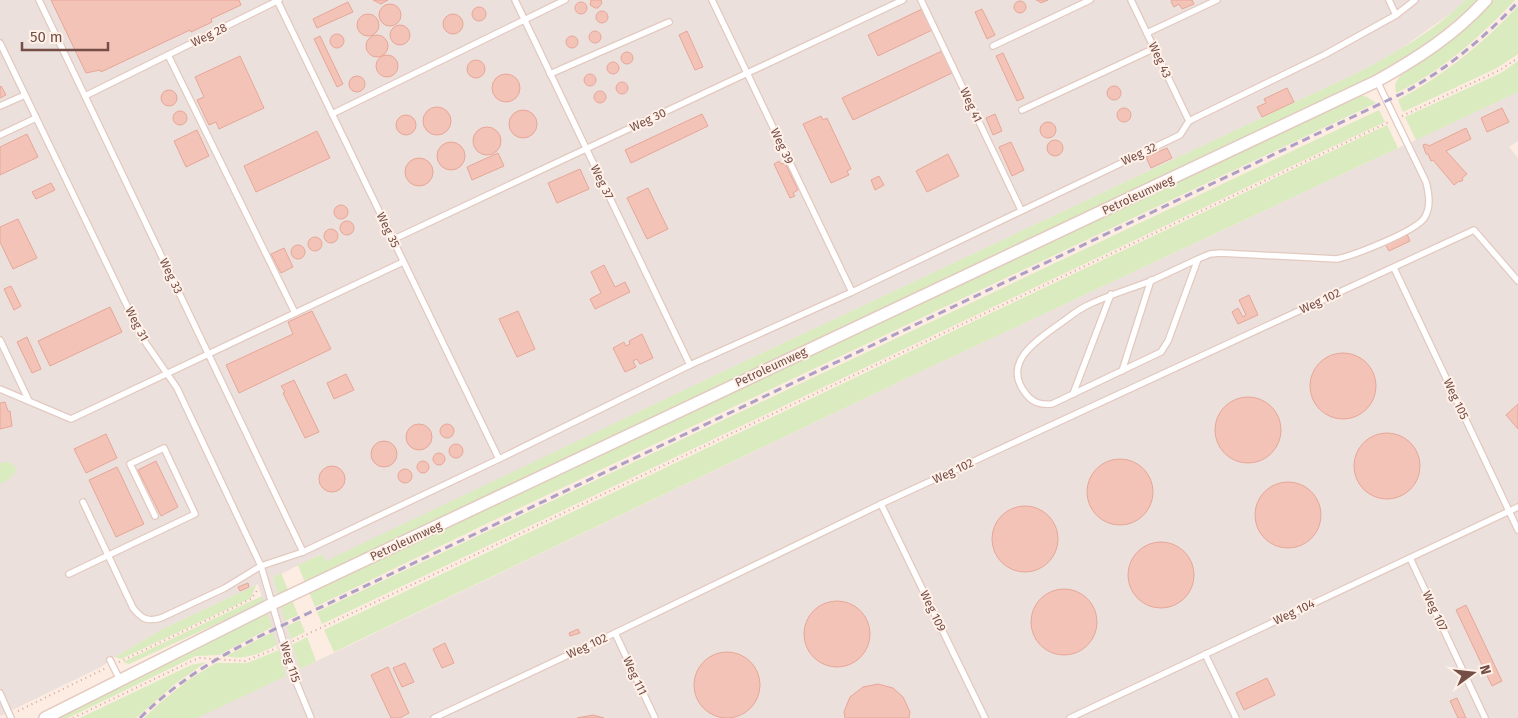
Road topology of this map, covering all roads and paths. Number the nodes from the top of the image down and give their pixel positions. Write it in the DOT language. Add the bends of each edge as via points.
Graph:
graph roads {
  1 [pos="39,0"];
  2 [pos="278,0"];
  3 [pos="515,0"];
  4 [pos="565,0"];
  5 [pos="712,0"];
  6 [pos="903,0"];
  7 [pos="921,0"];
  8 [pos="1090,0"];
  9 [pos="1131,0"];
  10 [pos="1217,0"];
  11 [pos="1389,0"];
  12 [pos="1415,0"];
  13 [pos="1486,0"];
  14 [pos="1396,15"];
  15 [pos="524,19"];
  16 [pos="669,22"];
  17 [pos="1147,32"];
  18 [pos="0,43"];
  19 [pos="993,46"];
  20 [pos="1155,48"];
  21 [pos="168,55"];
  22 [pos="1518,58"];
  23 [pos="747,73"];
  24 [pos="550,74"];
  25 [pos="1377,81"];
  26 [pos="25,95"];
  27 [pos="85,96"];
  28 [pos="0,106"];
  29 [pos="1022,110"];
  30 [pos="332,114"];
  31 [pos="36,118"];
  32 [pos="1396,119"];
  33 [pos="1189,121"];
  34 [pos="0,136"];
  35 [pos="586,149"];
  36 [pos="1021,210"];
  37 [pos="392,240"];
  38 [pos="1198,259"];
  39 [pos="403,262"];
  40 [pos="1394,268"];
  41 [pos="1151,280"];
  42 [pos="1518,281"];
  43 [pos="852,292"];
  44 [pos="1111,294"];
  45 [pos="295,313"];
  46 [pos="0,340"];
  47 [pos="208,354"];
  48 [pos="690,365"];
  49 [pos="1122,371"];
  50 [pos="167,374"];
  51 [pos="0,389"];
  52 [pos="1073,394"];
  53 [pos="30,402"];
  54 [pos="499,459"];
  55 [pos="83,502"];
  56 [pos="882,504"];
  57 [pos="1518,507"];
  58 [pos="1509,511"];
  59 [pos="155,516"];
  60 [pos="1518,530"];
  61 [pos="303,552"];
  62 [pos="108,556"];
  63 [pos="1410,558"];
  64 [pos="261,566"];
  65 [pos="69,574"];
  66 [pos="263,574"];
  67 [pos="272,604"];
  68 [pos="615,633"];
  69 [pos="284,645"];
  70 [pos="1205,654"];
  71 [pos="111,663"];
  72 [pos="120,680"];
  73 [pos="0,693"];
  74 [pos="11,716"];
  75 [pos="45,718"];
  76 [pos="73,718"];
  77 [pos="311,718"];
  78 [pos="434,718"];
  79 [pos="655,718"];
  80 [pos="984,718"];
  81 [pos="1070,718"];
  82 [pos="1236,718"];
  83 [pos="1486,718"];
  1 -- 27 [label="lane, Weg 33"];
  2 -- 21 [label="lane, Weg 28"];
  2 -- 30 [label="lane, Weg 35"];
  3 -- 15 [label="lane, Weg 37"];
  4 -- 15 [label="lane"];
  5 -- 23 [label="lane, Weg 39"];
  6 -- 23 [label="lane, Weg 30"];
  7 -- 36 [label="lane, Weg 41"];
  8 -- 19 [label="lane"];
  9 -- 17 [label="lane, Weg 43"];
  10 -- 17 [label="lane"];
  11 -- 14 [label="lane"];
  12 -- 14 [label="lane, Weg 32"];
  13 -- 25 [label="street, Petroleumweg" via="1436,46"];
  14 -- 33 [label="lane, Weg 32" via="1324,55"];
  15 -- 24 [label="lane, Weg 37"];
  15 -- 30 [label="lane"];
  16 -- 24 [label="lane"];
  17 -- 20 [label="lane, Weg 43"];
  18 -- 26 [label="lane, Weg 31"];
  20 -- 29 [label="lane"];
  20 -- 33 [label="lane, Weg 43"];
  21 -- 27 [label="lane, Weg 28"];
  21 -- 45 [label="lane"];
  22 -- 32 [label="path" via="1500,70"];
  23 -- 35 [label="lane, Weg 30"];
  23 -- 43 [label="lane, Weg 39"];
  24 -- 35 [label="lane, Weg 37"];
  25 -- 32 [label="lane"];
  25 -- 67 [label="street, Petroleumweg"];
  26 -- 28 [label="lane"];
  26 -- 31 [label="lane, Weg 31"];
  27 -- 47 [label="lane, Weg 33"];
  30 -- 37 [label="lane, Weg 35"];
  31 -- 34 [label="lane"];
  31 -- 50 [label="lane, Weg 31" via="143,339"];
  32 -- 38 [label="lane" via="1428,191 1428,208 1420,222 1374,246 1337,259 1220,253"];
  32 -- 69 [label="path"];
  33 -- 36 [label="lane, Weg 32" via="1180,135"];
  35 -- 37 [label="lane, Weg 30"];
  35 -- 48 [label="lane, Weg 37"];
  36 -- 43 [label="lane, Weg 32"];
  37 -- 39 [label="lane, Weg 35"];
  38 -- 41 [label="lane"];
  38 -- 49 [label="lane" via="1164,348"];
  39 -- 45 [label="lane"];
  39 -- 54 [label="lane, Weg 35"];
  40 -- 42 [label="lane, Weg 102" via="1474,230"];
  40 -- 56 [label="lane, Weg 102"];
  40 -- 58 [label="lane, Weg 105"];
  41 -- 44 [label="lane"];
  41 -- 49 [label="lane"];
  43 -- 48 [label="lane, Weg 32"];
  44 -- 52 [label="lane"];
  44 -- 52 [label="lane" via="1083,307 1022,355 1018,374 1022,388 1031,399 1044,405"];
  45 -- 47 [label="lane"];
  46 -- 53 [label="lane"];
  47 -- 50 [label="lane"];
  47 -- 61 [label="lane, Weg 33"];
  48 -- 54 [label="lane, Weg 32"];
  49 -- 52 [label="lane"];
  50 -- 53 [label="lane" via="71,419"];
  50 -- 64 [label="lane, Weg 31" via="177,388"];
  51 -- 53 [label="lane"];
  54 -- 61 [label="lane, Weg 32"];
  55 -- 62 [label="lane"];
  56 -- 68 [label="lane, Weg 102"];
  56 -- 80 [label="lane, Weg 109"];
  57 -- 58 [label="lane, Weg 104"];
  58 -- 60 [label="lane, Weg 105"];
  58 -- 63 [label="lane, Weg 104"];
  59 -- 62 [label="lane" via="130,464 164,448 195,514"];
  61 -- 64 [label="lane, Weg 32"];
  62 -- 64 [label="lane, Weg 32" via="133,608 151,621 225,588"];
  62 -- 65 [label="lane"];
  63 -- 70 [label="lane, Weg 104"];
  63 -- 83 [label="lane, Weg 107"];
  64 -- 66 [label="lane, Weg 31"];
  66 -- 67 [label="lane, Weg 31"];
  66 -- 71 [label="path" via="263,582 251,599"];
  67 -- 69 [label="lane, Weg 115"];
  67 -- 72 [label="street, Petroleumweg"];
  68 -- 78 [label="lane, Weg 102"];
  68 -- 79 [label="lane, Weg 111"];
  69 -- 76 [label="path" via="244,661 194,660"];
  69 -- 77 [label="lane, Weg 115"];
  70 -- 81 [label="lane, Weg 104"];
  70 -- 82 [label="lane"];
  71 -- 72 [label="lane"];
  71 -- 74 [label="path"];
  72 -- 75 [label="street, Petroleumweg"];
  73 -- 74 [label="lane"];
}
